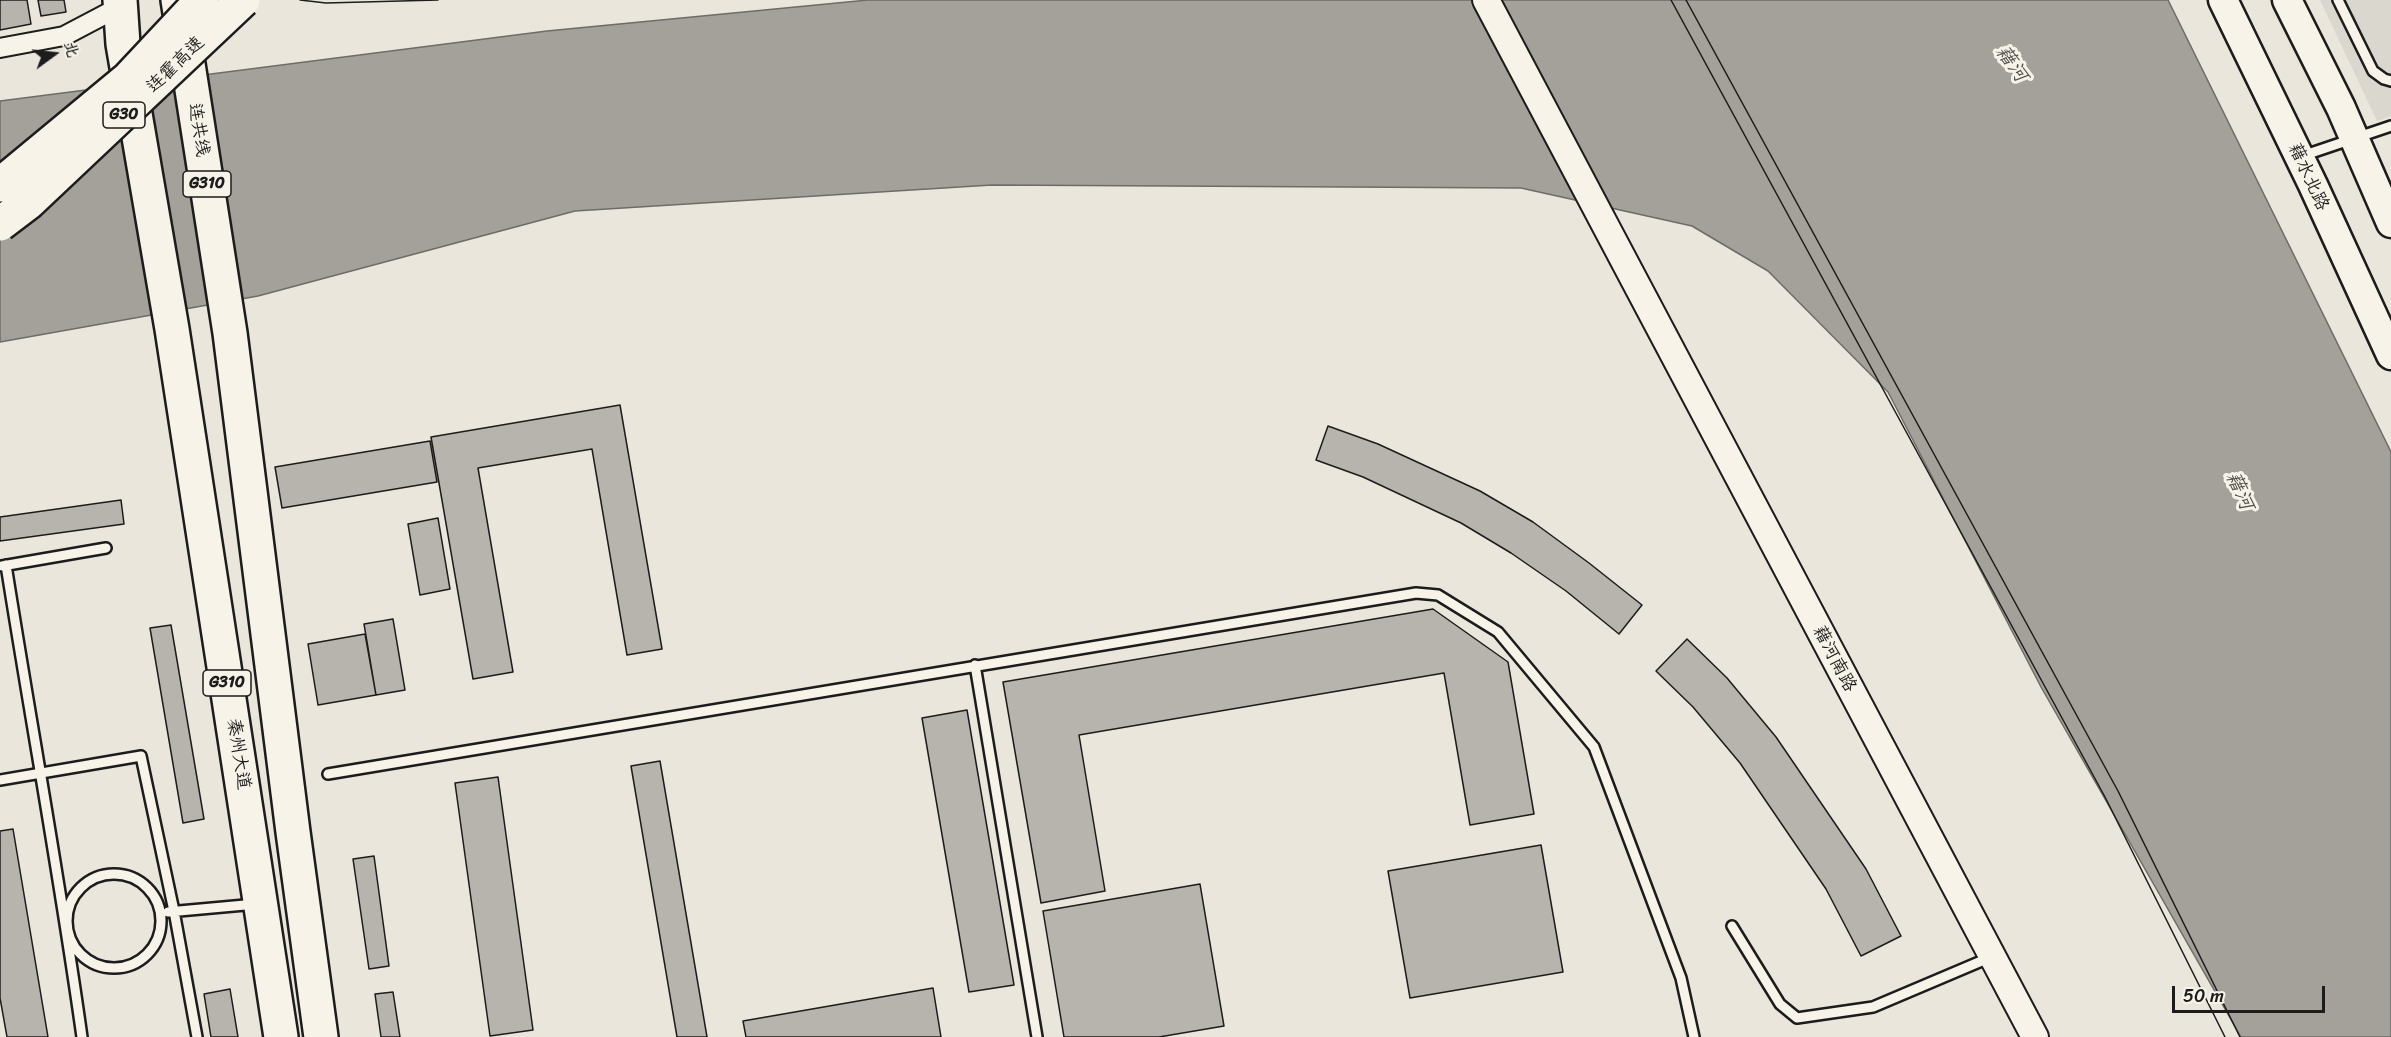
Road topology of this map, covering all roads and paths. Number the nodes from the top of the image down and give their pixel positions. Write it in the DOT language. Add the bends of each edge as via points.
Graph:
graph roads {
  1 [pos="178,0"];
  2 [pos="202,0"];
  3 [pos="243,0"];
  4 [pos="1486,0"];
  5 [pos="2223,0"];
  6 [pos="2287,0"];
  7 [pos="2338,0"];
  8 [pos="121,3"];
  9 [pos="0,48"];
  10 [pos="2391,81"];
  11 [pos="2391,126"];
  12 [pos="2354,138"];
  13 [pos="2299,157"];
  14 [pos="0,185"];
  15 [pos="2391,223"];
  16 [pos="0,224"];
  17 [pos="2391,355"];
  18 [pos="106,548"];
  19 [pos="3,566"];
  20 [pos="975,665"];
  21 [pos="39,774"];
  22 [pos="328,774"];
  23 [pos="0,780"];
  24 [pos="261,903"];
  25 [pos="174,911"];
  26 [pos="160,913"];
  27 [pos="1732,926"];
  28 [pos="67,929"];
  29 [pos="1992,957"];
  30 [pos="82,1037"];
  31 [pos="197,1037"];
  32 [pos="281,1037"];
  33 [pos="321,1037"];
  34 [pos="1037,1037"];
  35 [pos="1694,1037"];
  36 [pos="2035,1037"];
  1 -- 33 [label="highway, 连共线 / G310" via="230,333"];
  2 -- 14 [label="highway, 连霍高速 / G30, bridge" via="128,79"];
  3 -- 16 [label="highway, 连霍高速 / G30, bridge" via="29,202"];
  4 -- 29 [label="main road, 藉河南路"];
  5 -- 13 [label="main road, 藉水北路"];
  6 -- 12 [label="main road"];
  7 -- 10 [label="lane" via="2373,71"];
  8 -- 9 [label="street" via="64,36"];
  8 -- 24 [label="highway, 秦州大道 / G310, bridge" via="123,44 172,329"];
  11 -- 12 [label="lane"];
  12 -- 13 [label="lane"];
  12 -- 15 [label="main road"];
  13 -- 17 [label="main road, 藉水北路"];
  18 -- 19 [label="lane"];
  19 -- 21 [label="lane"];
  20 -- 22 [label="lane"];
  20 -- 34 [label="lane"];
  20 -- 35 [label="lane" via="1416,593 1438,595 1498,632 1594,747 1681,978"];
  21 -- 23 [label="lane"];
  21 -- 25 [label="lane" via="141,756"];
  21 -- 28 [label="lane"];
  24 -- 25 [label="lane"];
  24 -- 32 [label="highway, 秦州大道 / G310"];
  25 -- 26 [label="lane"];
  25 -- 31 [label="lane"];
  26 -- 28 [label="lane" via="158,937 152,948 144,957 122,968 87,960 74,946"];
  26 -- 28 [label="lane" via="157,901 141,882 130,876 105,874 75,894 69,904"];
  27 -- 29 [label="lane" via="1780,1004 1797,1018 1873,1007"];
  28 -- 30 [label="lane"];
  29 -- 36 [label="main road, 藉河南路"];
}
